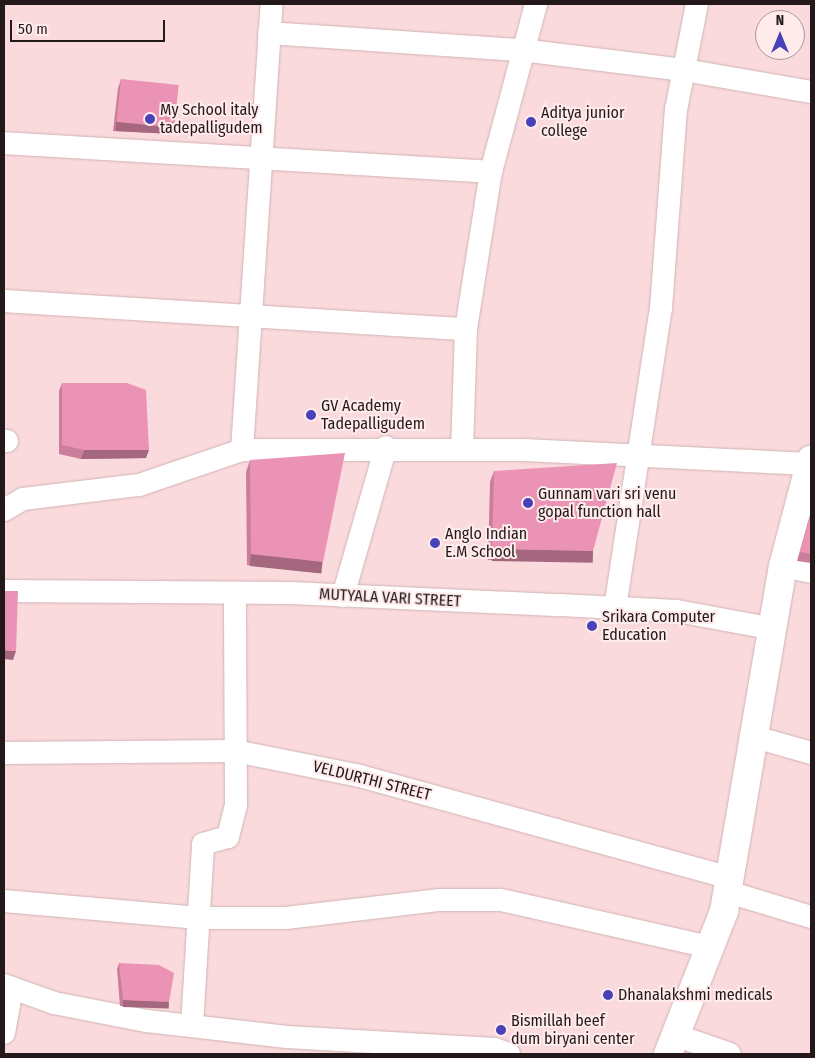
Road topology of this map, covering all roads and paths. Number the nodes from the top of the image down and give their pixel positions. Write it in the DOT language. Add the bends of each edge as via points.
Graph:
graph roads {
  1 [pos="272,4"];
  2 [pos="536,4"];
  3 [pos="696,4"];
  4 [pos="270,33"];
  5 [pos="521,50"];
  6 [pos="684,70"];
  7 [pos="811,92"];
  8 [pos="4,143"];
  9 [pos="260,158"];
  10 [pos="491,172"];
  11 [pos="4,301"];
  12 [pos="249,314"];
  13 [pos="466,329"];
  14 [pos="386,447"];
  15 [pos="242,450"];
  16 [pos="462,450"];
  17 [pos="640,453"];
  18 [pos="810,462"];
  19 [pos="4,510"];
  20 [pos="783,566"];
  21 [pos="811,572"];
  22 [pos="4,591"];
  23 [pos="235,593"];
  24 [pos="342,596"];
  25 [pos="615,608"];
  26 [pos="774,629"];
  27 [pos="755,736"];
  28 [pos="235,751"];
  29 [pos="4,753"];
  30 [pos="811,753"];
  31 [pos="729,885"];
  32 [pos="4,901"];
  33 [pos="811,917"];
  34 [pos="199,918"];
  35 [pos="710,946"];
  36 [pos="8,987"];
  37 [pos="192,1026"];
  38 [pos="4,1032"];
  39 [pos="671,1045"];
  40 [pos="509,1054"];
  41 [pos="730,1054"];
  1 -- 4 [label="street"];
  2 -- 5 [label="street"];
  3 -- 6 [label="street"];
  4 -- 5 [label="street"];
  4 -- 9 [label="street"];
  5 -- 6 [label="street"];
  5 -- 10 [label="street"];
  6 -- 7 [label="street"];
  6 -- 17 [label="street" via="676,110 661,308"];
  8 -- 9 [label="street"];
  9 -- 10 [label="street"];
  9 -- 12 [label="street"];
  10 -- 13 [label="street"];
  11 -- 12 [label="street"];
  12 -- 13 [label="street"];
  12 -- 15 [label="street"];
  13 -- 16 [label="street"];
  14 -- 15 [label="street"];
  14 -- 16 [label="street"];
  14 -- 24 [label="street"];
  15 -- 19 [label="street" via="139,485 23,499"];
  16 -- 17 [label="street"];
  17 -- 18 [label="street"];
  17 -- 25 [label="street"];
  18 -- 20 [label="street"];
  20 -- 21 [label="street"];
  20 -- 26 [label="street"];
  22 -- 23 [label="street, MUTYALA VARI STREET"];
  23 -- 24 [label="street, MUTYALA VARI STREET"];
  23 -- 28 [label="street"];
  24 -- 25 [label="street, MUTYALA VARI STREET"];
  25 -- 26 [label="street, MUTYALA VARI STREET" via="677,611"];
  26 -- 27 [label="street"];
  27 -- 30 [label="street"];
  27 -- 31 [label="street"];
  28 -- 29 [label="street, VELDURTHI STREET"];
  28 -- 31 [label="street, VELDURTHI STREET" via="360,776"];
  28 -- 34 [label="street" via="236,805 228,837 203,844"];
  31 -- 33 [label="street, VELDURTHI STREET"];
  31 -- 35 [label="street"];
  32 -- 34 [label="street"];
  34 -- 35 [label="street" via="286,918 440,900 501,900"];
  34 -- 37 [label="street"];
  35 -- 39 [label="street"];
  36 -- 37 [label="street" via="54,1003"];
  36 -- 38 [label="street"];
  37 -- 40 [label="street" via="287,1037 495,1049"];
  39 -- 41 [label="street"];
}
